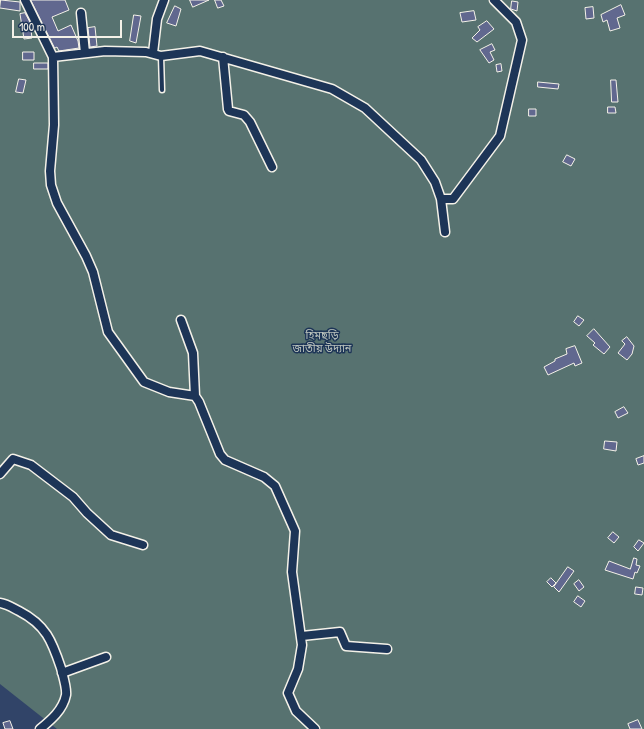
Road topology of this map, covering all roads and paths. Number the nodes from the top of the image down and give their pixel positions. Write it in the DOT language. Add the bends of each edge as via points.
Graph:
graph roads {
  1 [pos="25,0"];
  2 [pos="164,0"];
  3 [pos="494,0"];
  4 [pos="81,13"];
  5 [pos="85,53"];
  6 [pos="157,54"];
  7 [pos="53,57"];
  8 [pos="223,57"];
  9 [pos="162,90"];
  10 [pos="272,167"];
  11 [pos="441,199"];
  12 [pos="445,232"];
  13 [pos="181,320"];
  14 [pos="195,396"];
  15 [pos="0,474"];
  16 [pos="143,545"];
  17 [pos="0,603"];
  18 [pos="302,636"];
  19 [pos="387,649"];
  20 [pos="106,657"];
  21 [pos="62,673"];
  22 [pos="40,729"];
  23 [pos="315,729"];
  1 -- 7 [label="street"];
  2 -- 6 [label="street" via="157,19"];
  3 -- 11 [label="street" via="516,22 522,40 500,136 452,199"];
  4 -- 5 [label="street"];
  5 -- 6 [label="street"];
  5 -- 7 [label="street"];
  6 -- 8 [label="street" via="200,51"];
  6 -- 9 [label="lane"];
  7 -- 14 [label="street" via="54,125 51,185 57,203 93,272 108,332 144,382 169,392"];
  8 -- 10 [label="street" via="228,109 244,115 250,122"];
  8 -- 11 [label="street" via="332,88 365,108 421,160 435,182"];
  11 -- 12 [label="street"];
  13 -- 14 [label="street" via="193,353"];
  14 -- 18 [label="street" via="220,454 225,460 264,477 275,486 292,523 295,536 292,572"];
  15 -- 16 [label="street" via="13,459 31,465 73,497 111,535"];
  17 -- 21 [label="street" via="33,618 44,629 53,644"];
  18 -- 19 [label="street" via="340,632 346,646"];
  18 -- 23 [label="street" via="298,669 288,693 296,711"];
  20 -- 21 [label="street"];
  21 -- 22 [label="street" via="66,695 56,714"];
}
